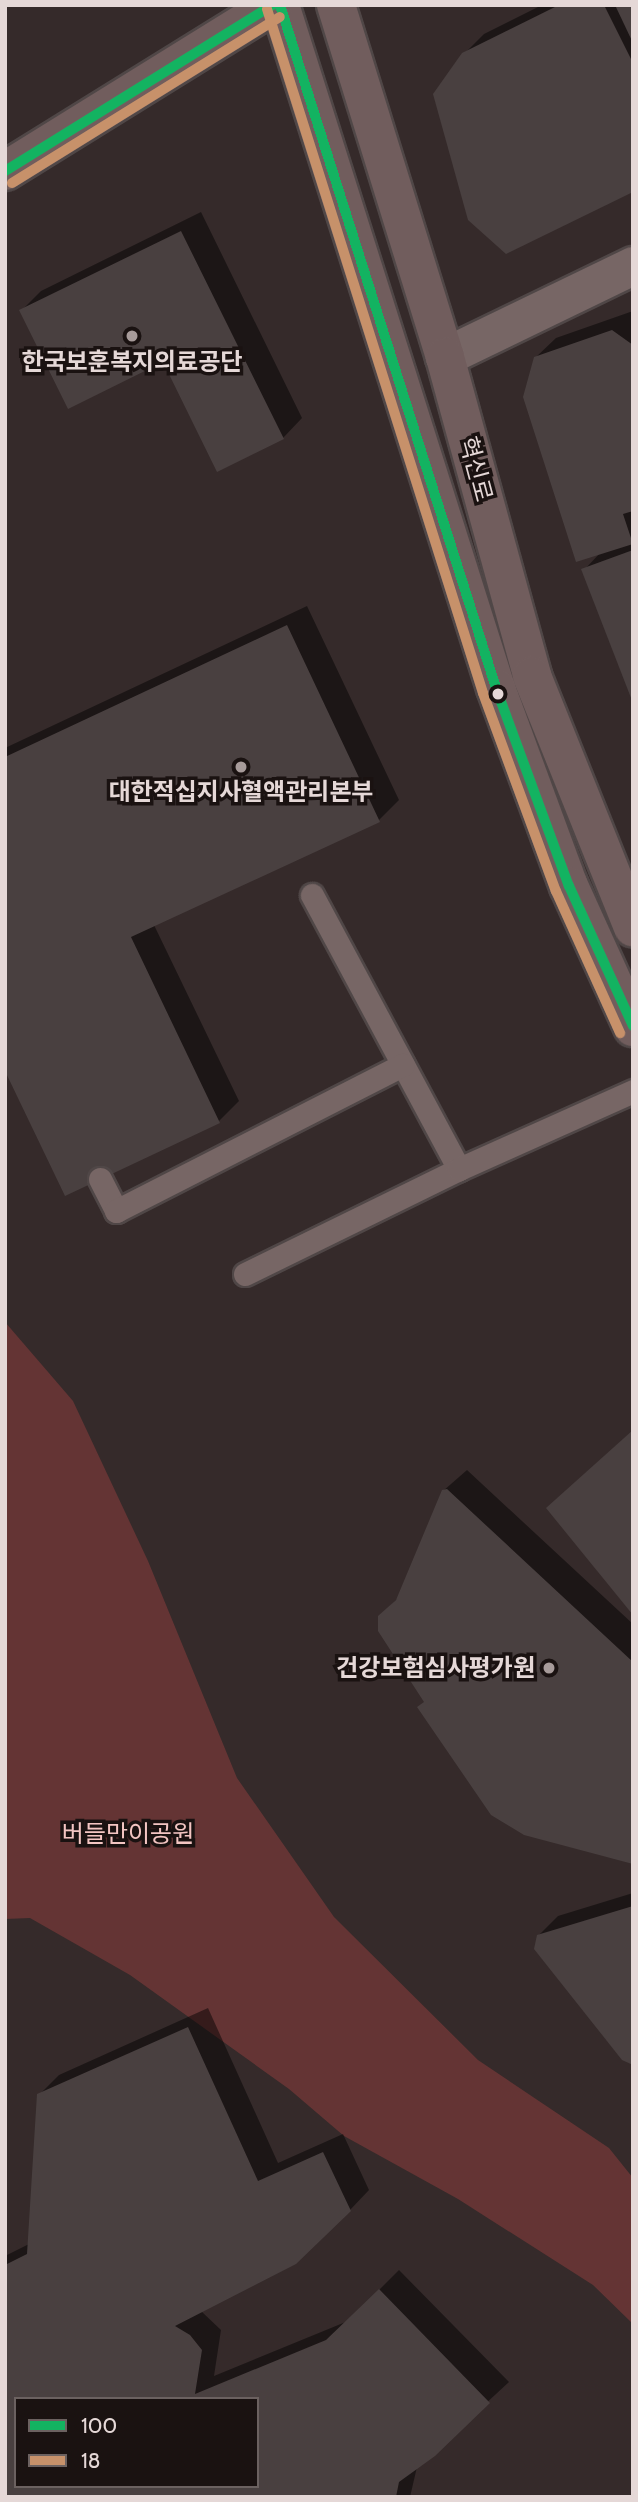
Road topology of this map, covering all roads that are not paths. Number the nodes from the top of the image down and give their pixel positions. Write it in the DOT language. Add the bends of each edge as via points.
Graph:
graph roads {
  1 [pos="273,5"];
  2 [pos="281,5"];
  3 [pos="336,5"];
  4 [pos="5,171"];
  5 [pos="633,266"];
  6 [pos="445,357"];
  7 [pos="312,895"];
  8 [pos="633,927"];
  9 [pos="633,1027"];
  10 [pos="402,1065"];
  11 [pos="633,1091"];
  12 [pos="459,1170"];
  13 [pos="100,1179"];
  14 [pos="245,1274"];
  1 -- 4 [label="street"];
  2 -- 9 [label="street, 혁신로" via="496,688 569,886"];
  3 -- 6 [label="street, 혁신로"];
  5 -- 6 [label="street"];
  6 -- 8 [label="street, 혁신로" via="532,676"];
  7 -- 10 [label="lane"];
  10 -- 12 [label="lane"];
  10 -- 13 [label="lane" via="116,1211"];
  11 -- 12 [label="lane"];
  12 -- 14 [label="lane"];
}
